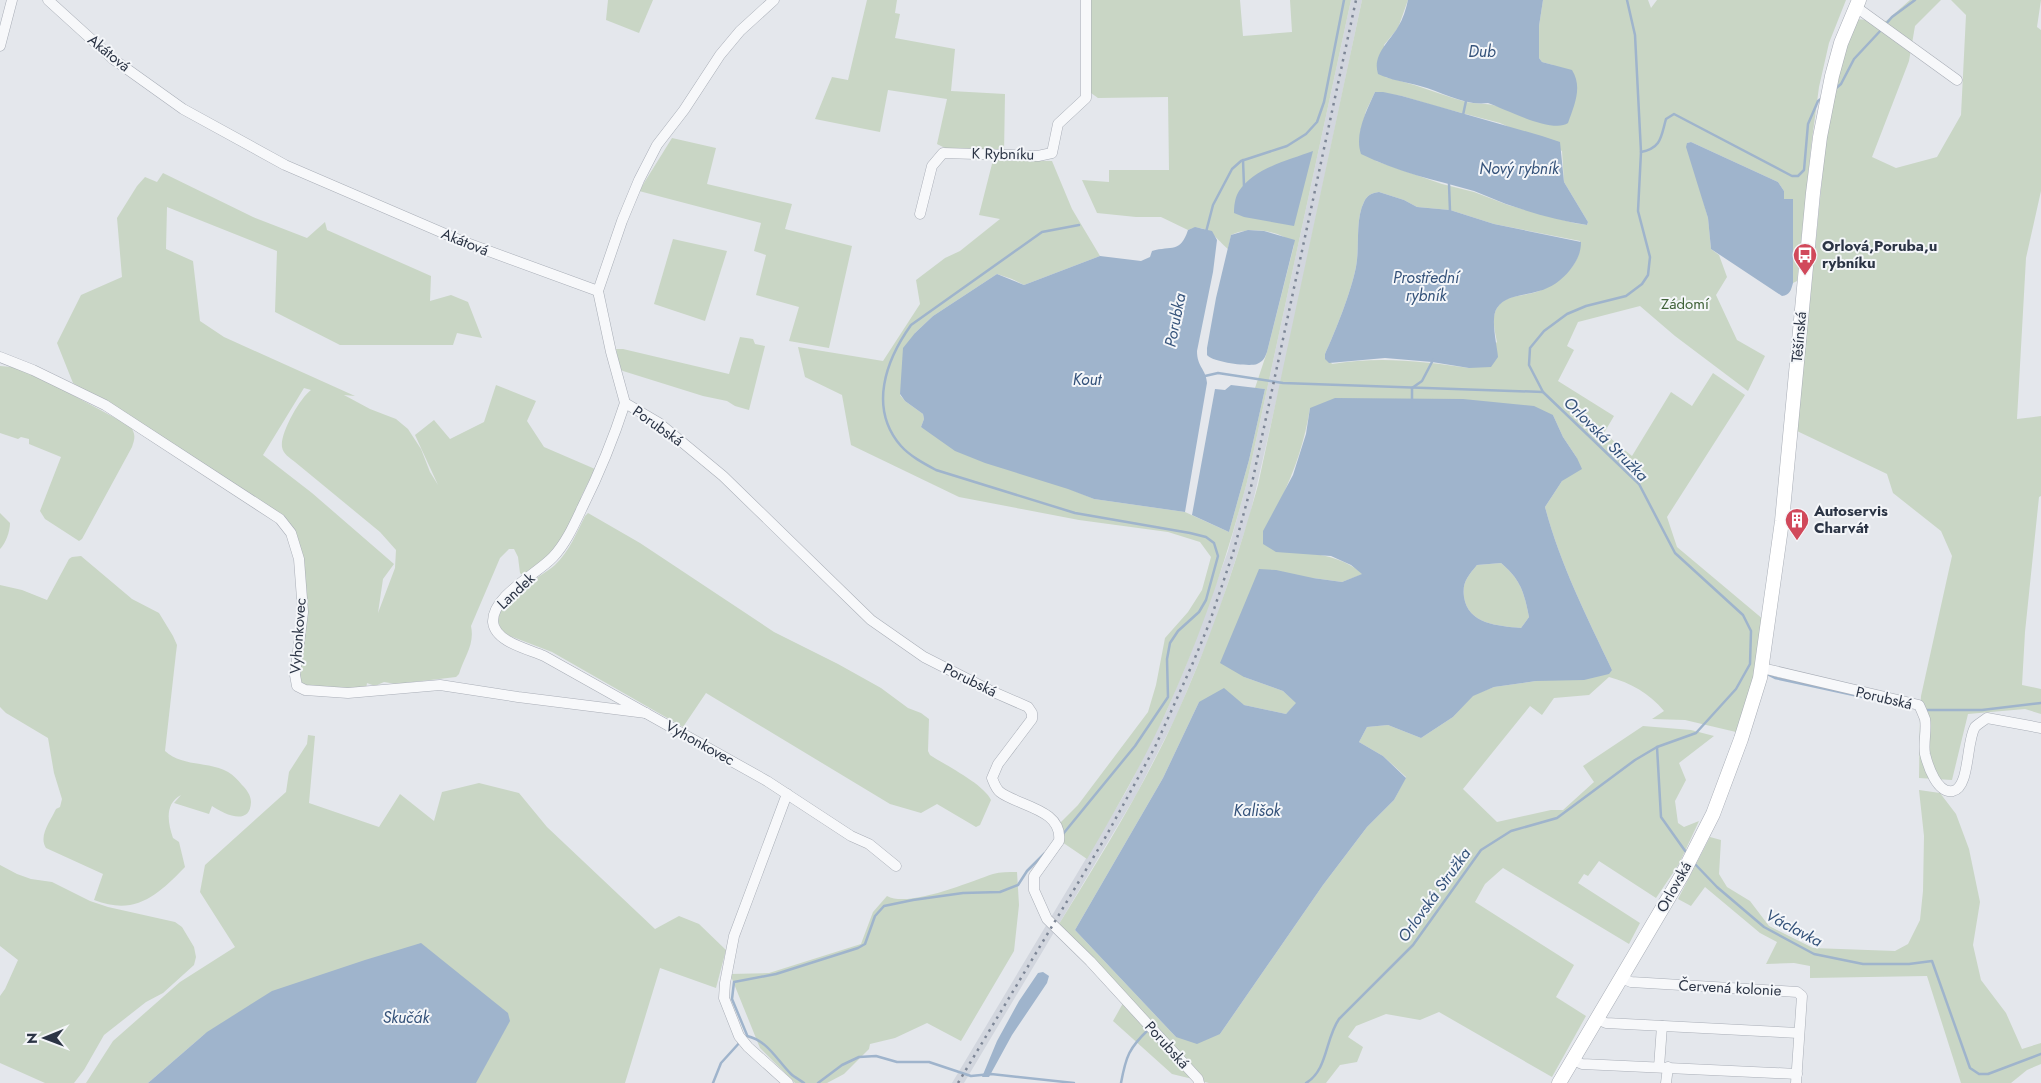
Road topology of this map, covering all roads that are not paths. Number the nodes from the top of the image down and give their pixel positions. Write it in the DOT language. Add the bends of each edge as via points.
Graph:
graph roads {
  1 [pos="12,0"];
  2 [pos="48,0"];
  3 [pos="774,0"];
  4 [pos="1086,0"];
  5 [pos="1858,4"];
  6 [pos="0,43"];
  7 [pos="1957,80"];
  8 [pos="920,214"];
  9 [pos="598,291"];
  10 [pos="0,357"];
  11 [pos="625,403"];
  12 [pos="1761,673"];
  13 [pos="646,713"];
  14 [pos="2041,728"];
  15 [pos="787,794"];
  16 [pos="896,866"];
  17 [pos="1621,978"];
  18 [pos="1597,1018"];
  19 [pos="1662,1026"];
  20 [pos="1799,1033"];
  21 [pos="1573,1060"];
  22 [pos="1664,1067"];
  23 [pos="1796,1078"];
  24 [pos="788,1083"];
  25 [pos="1199,1083"];
  26 [pos="1559,1083"];
  27 [pos="1666,1083"];
  1 -- 6 [label="street"];
  2 -- 9 [label="street, Akátová" via="113,59 183,109 284,165 464,242"];
  3 -- 9 [label="street" via="740,31 720,55 657,145 638,180"];
  4 -- 8 [label="street, K Rybníku" via="1086,98 1058,124 1052,153 1038,156 943,153 932,166"];
  5 -- 7 [label="street"];
  5 -- 12 [label="main road, Těšínská" via="1841,42 1832,76 1813,193 1782,521"];
  9 -- 11 [label="street, Porubská"];
  10 -- 13 [label="street, Vyhonkovec" via="106,405 280,519 291,533 299,559 303,612 295,675 297,686 305,690 348,693 440,685"];
  11 -- 13 [label="street, Landek" via="604,465 561,549 503,600 495,609 494,622 496,632 506,640 544,656"];
  11 -- 25 [label="street, Porubská" via="659,423 723,476 871,620 924,657 1028,707 1032,719 998,764 992,778 998,791 1048,816 1056,825 1059,838 1034,876 1034,890 1040,907 1047,919 1090,961"];
  12 -- 14 [label="street, Porubská" via="1919,704 1925,720 1925,753 1936,782 1946,790 1955,791 1962,785 1972,734 1976,726 1988,718"];
  12 -- 17 [label="main road, Orlovská" via="1741,739 1712,814 1682,875"];
  13 -- 15 [label="street, Vyhonkovec"];
  15 -- 16 [label="street, Vyhonkovec" via="851,836 869,844"];
  15 -- 24 [label="street" via="734,936 724,998 743,1040"];
  17 -- 18 [label="main road, Orlovská"];
  17 -- 20 [label="street, Červená kolonie" via="1630,982 1797,992 1802,996"];
  18 -- 19 [label="street" via="1606,1023"];
  18 -- 21 [label="main road, Orlovská"];
  19 -- 20 [label="street"];
  19 -- 22 [label="street"];
  20 -- 23 [label="street, Červená kolonie"];
  21 -- 22 [label="street, Červená kolonie" via="1582,1064"];
  21 -- 26 [label="main road, Orlovská"];
  22 -- 23 [label="street, Červená kolonie"];
  22 -- 27 [label="street"];
}
